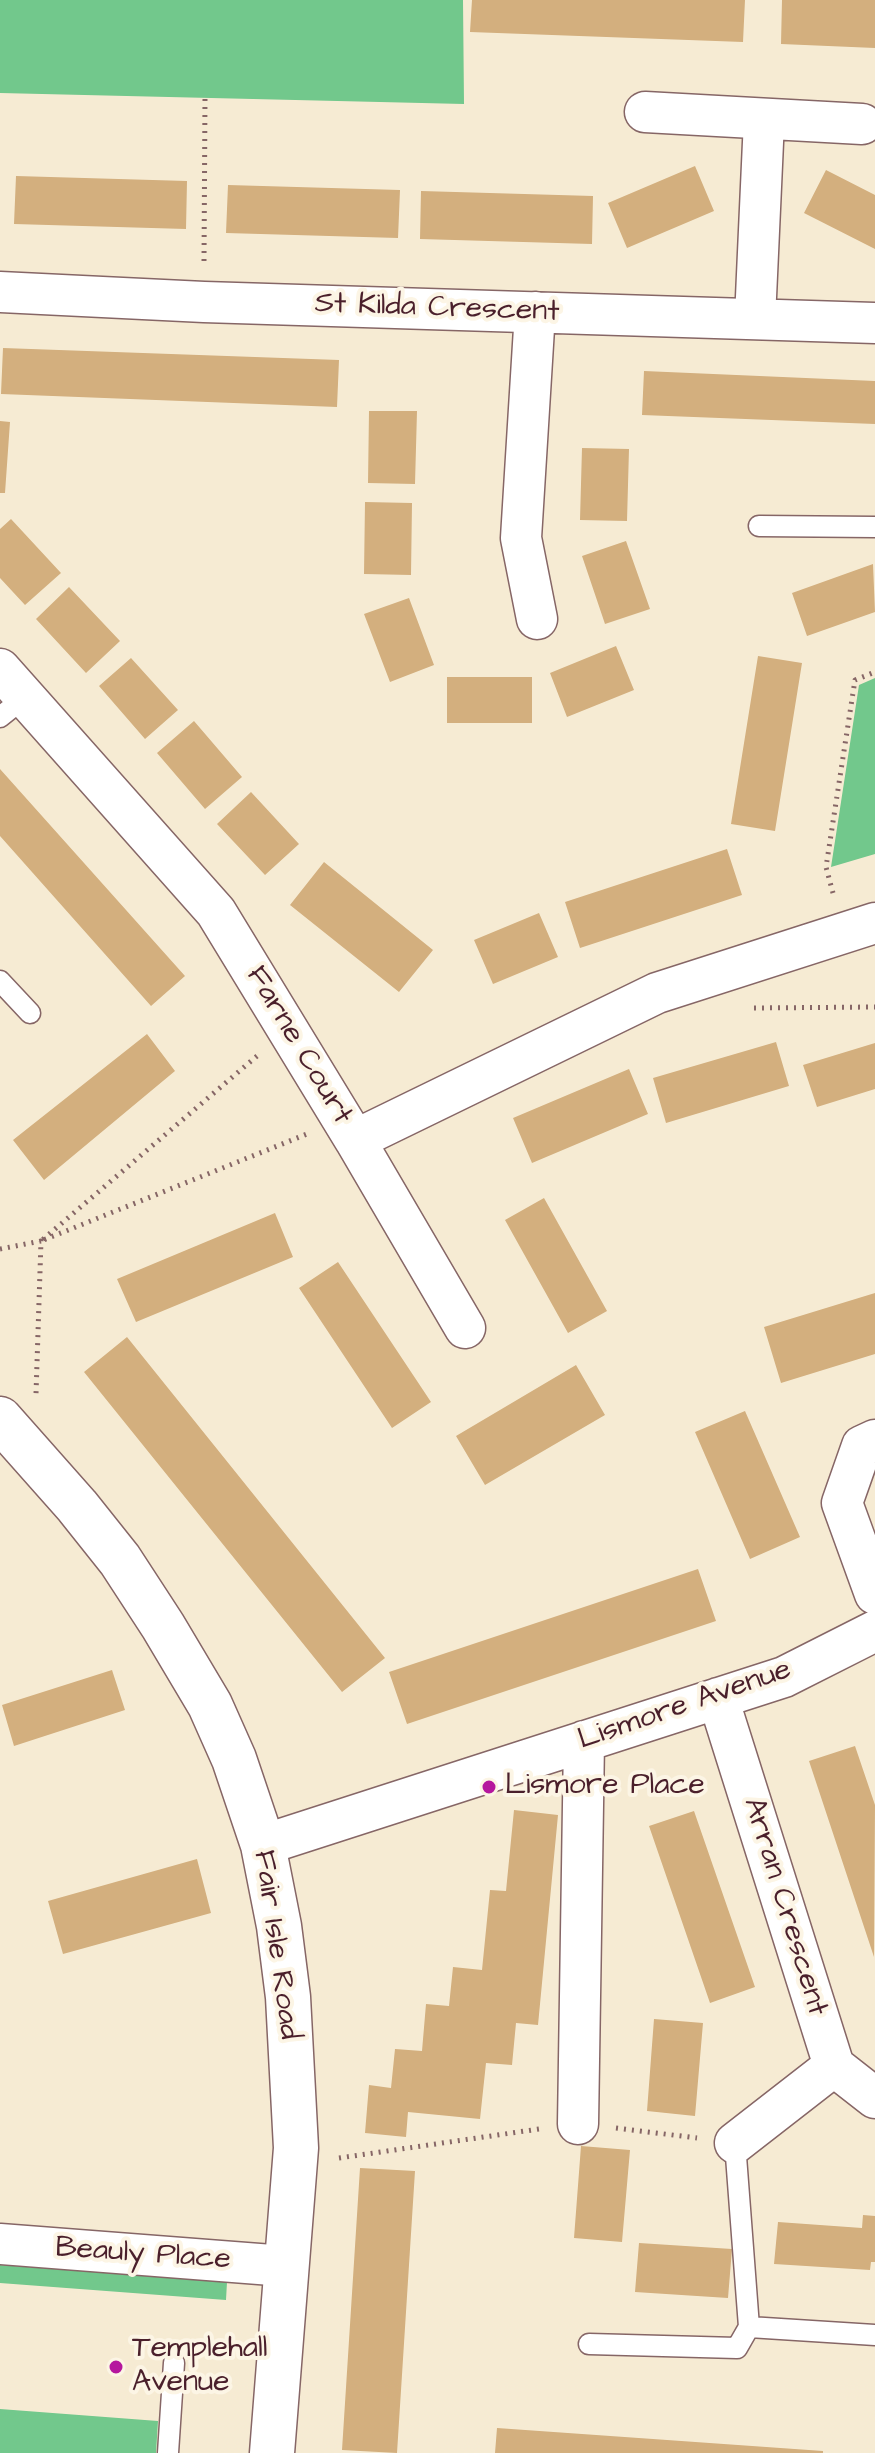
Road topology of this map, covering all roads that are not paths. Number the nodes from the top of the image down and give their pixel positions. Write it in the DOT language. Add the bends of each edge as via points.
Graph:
graph roads {
  1 [pos="645,112"];
  2 [pos="764,120"];
  3 [pos="862,124"];
  4 [pos="0,292"];
  5 [pos="535,312"];
  6 [pos="755,319"];
  7 [pos="875,323"];
  8 [pos="759,526"];
  9 [pos="875,527"];
  10 [pos="537,619"];
  11 [pos="8,694"];
  12 [pos="859,928"];
  13 [pos="0,981"];
  14 [pos="30,1013"];
  15 [pos="348,1130"];
  16 [pos="465,1328"];
  17 [pos="0,1419"];
  18 [pos="875,1440"];
  19 [pos="875,1594"];
  20 [pos="875,1631"];
  21 [pos="718,1698"];
  22 [pos="584,1741"];
  23 [pos="263,1845"];
  24 [pos="834,2066"];
  25 [pos="875,2098"];
  26 [pos="578,2124"];
  27 [pos="735,2143"];
  28 [pos="0,2244"];
  29 [pos="285,2266"];
  30 [pos="749,2327"];
  31 [pos="875,2335"];
  32 [pos="589,2344"];
  33 [pos="174,2363"];
  34 [pos="168,2453"];
  35 [pos="272,2453"];
  1 -- 2 [label="street"];
  2 -- 3 [label="street"];
  2 -- 6 [label="street"];
  4 -- 5 [label="street, St Kilda Crescent"];
  5 -- 6 [label="street, St Kilda Crescent"];
  5 -- 10 [label="street" via="521,538"];
  6 -- 7 [label="street, St Kilda Crescent"];
  8 -- 9 [label="lane"];
  11 -- 15 [label="street, Farne Court" via="216,912"];
  12 -- 15 [label="street, Farne Court" via="657,993"];
  13 -- 14 [label="lane"];
  15 -- 16 [label="street"];
  17 -- 23 [label="street, Fair Isle Road" via="120,1560 210,1705"];
  18 -- 19 [label="street" via="862,1446 842,1503"];
  20 -- 21 [label="street, Lismore Avenue" via="784,1677"];
  21 -- 22 [label="street, Lismore Avenue"];
  21 -- 24 [label="street, Arran Crescent"];
  22 -- 23 [label="street, Lismore Avenue"];
  22 -- 26 [label="street"];
  23 -- 29 [label="street, Fair Isle Road" via="288,1997 296,2148"];
  24 -- 25 [label="street"];
  24 -- 27 [label="street"];
  27 -- 30 [label="lane"];
  28 -- 29 [label="street, Beauly Place"];
  29 -- 35 [label="street, Fair Isle Road"];
  30 -- 31 [label="lane"];
  30 -- 32 [label="lane" via="737,2348"];
  33 -- 34 [label="lane"];
}
